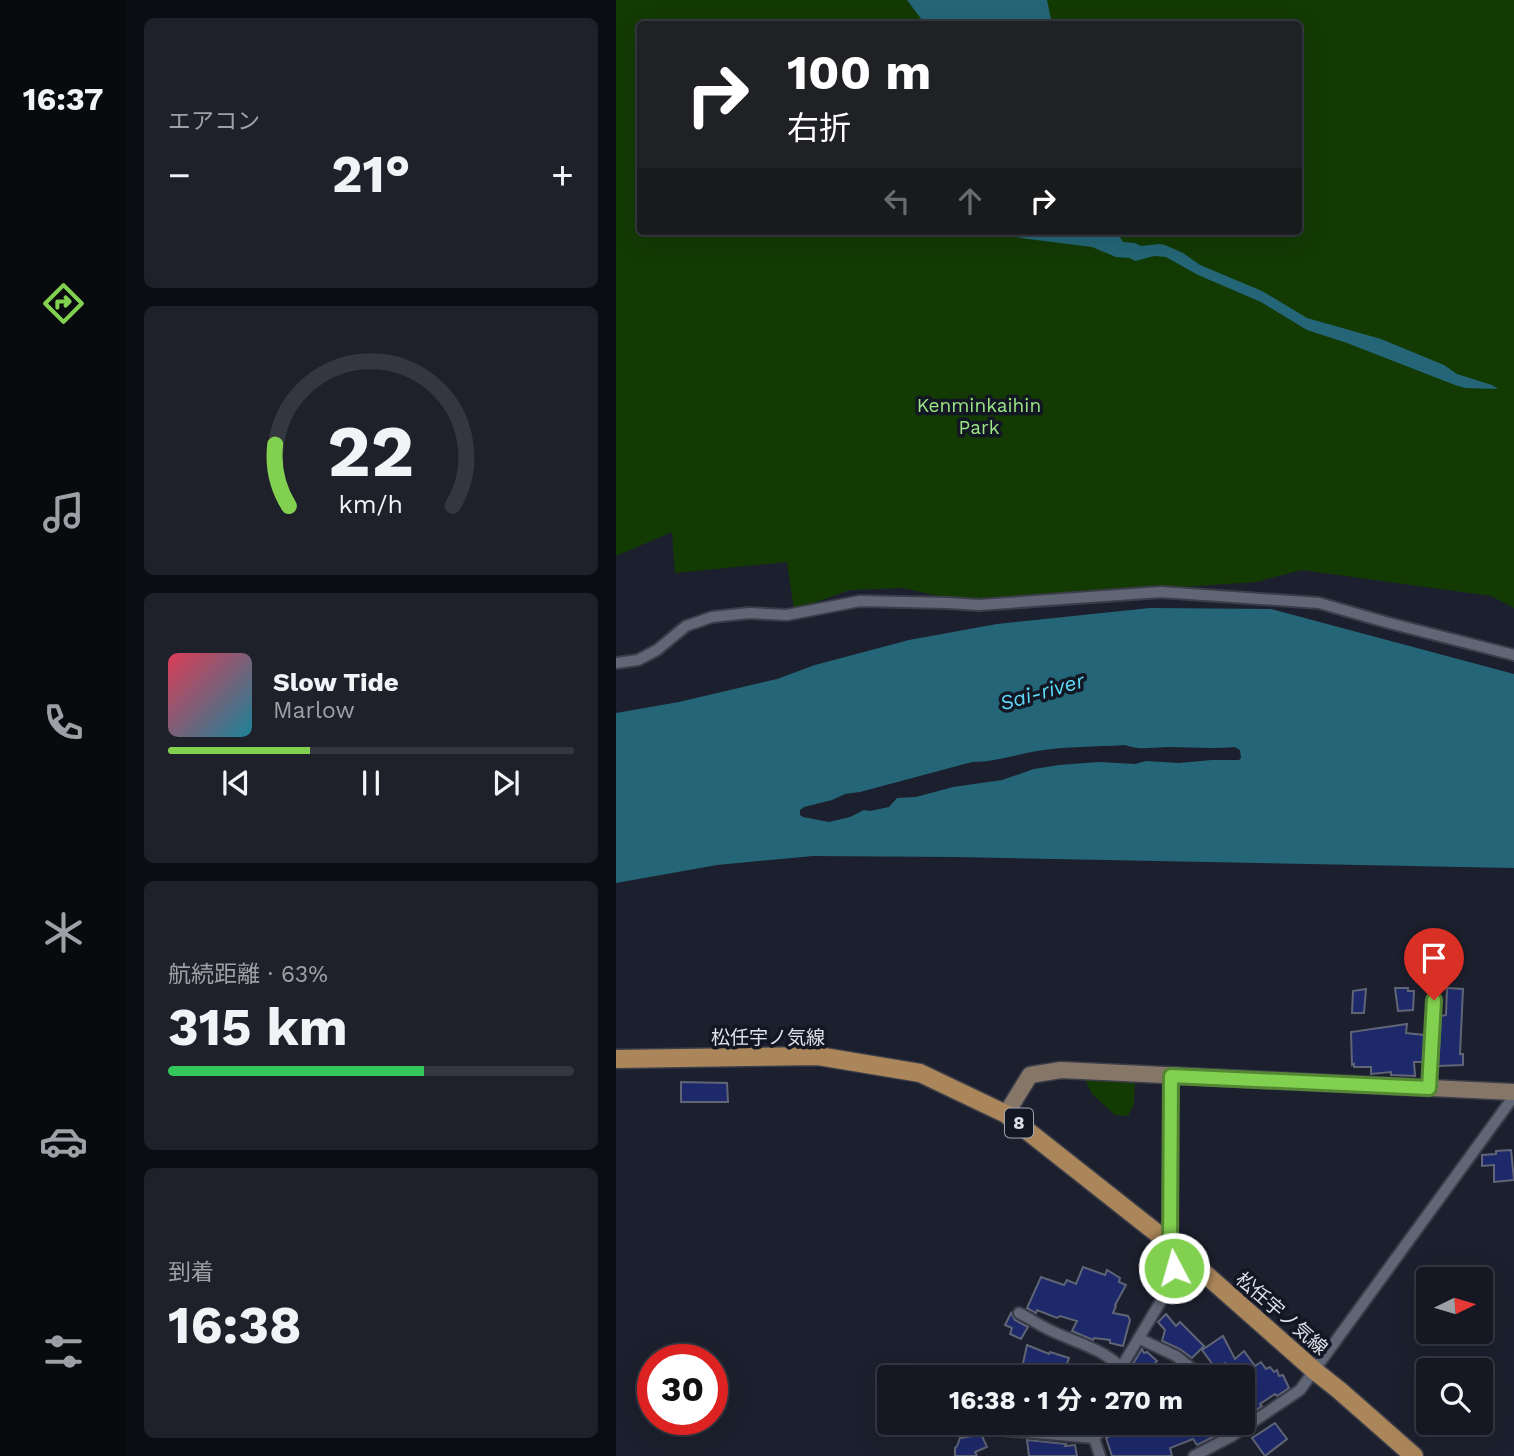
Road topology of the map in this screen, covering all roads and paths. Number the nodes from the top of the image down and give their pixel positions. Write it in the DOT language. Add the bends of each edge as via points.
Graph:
graph roads {
  1 [pos="1514,655"];
  2 [pos="616,663"];
  3 [pos="1434,1000"];
  4 [pos="616,1059"];
  5 [pos="1171,1076"];
  6 [pos="1429,1088"];
  7 [pos="1514,1094"];
  8 [pos="1006,1114"];
  9 [pos="1174,1247"];
  10 [pos="1019,1312"];
  11 [pos="1140,1339"];
  12 [pos="1120,1365"];
  13 [pos="1123,1365"];
  14 [pos="1188,1365"];
  15 [pos="1315,1371"];
  16 [pos="1059,1435"];
  17 [pos="1097,1435"];
  18 [pos="1232,1436"];
  19 [pos="1094,1438"];
  20 [pos="1100,1456"];
  21 [pos="1194,1456"];
  22 [pos="1414,1456"];
  1 -- 2 [label="street" via="1318,603 1161,592 979,605 860,601 787,615 712,617 686,626 638,660"];
  3 -- 6 [label="street"];
  4 -- 8 [label="main road, 松任宇ノ気線 / 8" via="818,1056 920,1073"];
  5 -- 6 [label="street"];
  5 -- 8 [label="street" via="1061,1070 1030,1075"];
  5 -- 9 [label="street"];
  6 -- 7 [label="street"];
  7 -- 15 [label="street"];
  8 -- 9 [label="main road, 松任宇ノ気線 / 8"];
  9 -- 11 [label="street" via="1170,1286"];
  9 -- 15 [label="main road, 松任宇ノ気線 / 8"];
  10 -- 12 [label="street"];
  11 -- 13 [label="street"];
  11 -- 14 [label="street"];
  15 -- 18 [label="street" via="1300,1390"];
  15 -- 22 [label="main road, 松任宇ノ気線 / 8"];
  16 -- 19 [label="street"];
  17 -- 19 [label="street"];
  18 -- 21 [label="street"];
  19 -- 20 [label="street"];
}
